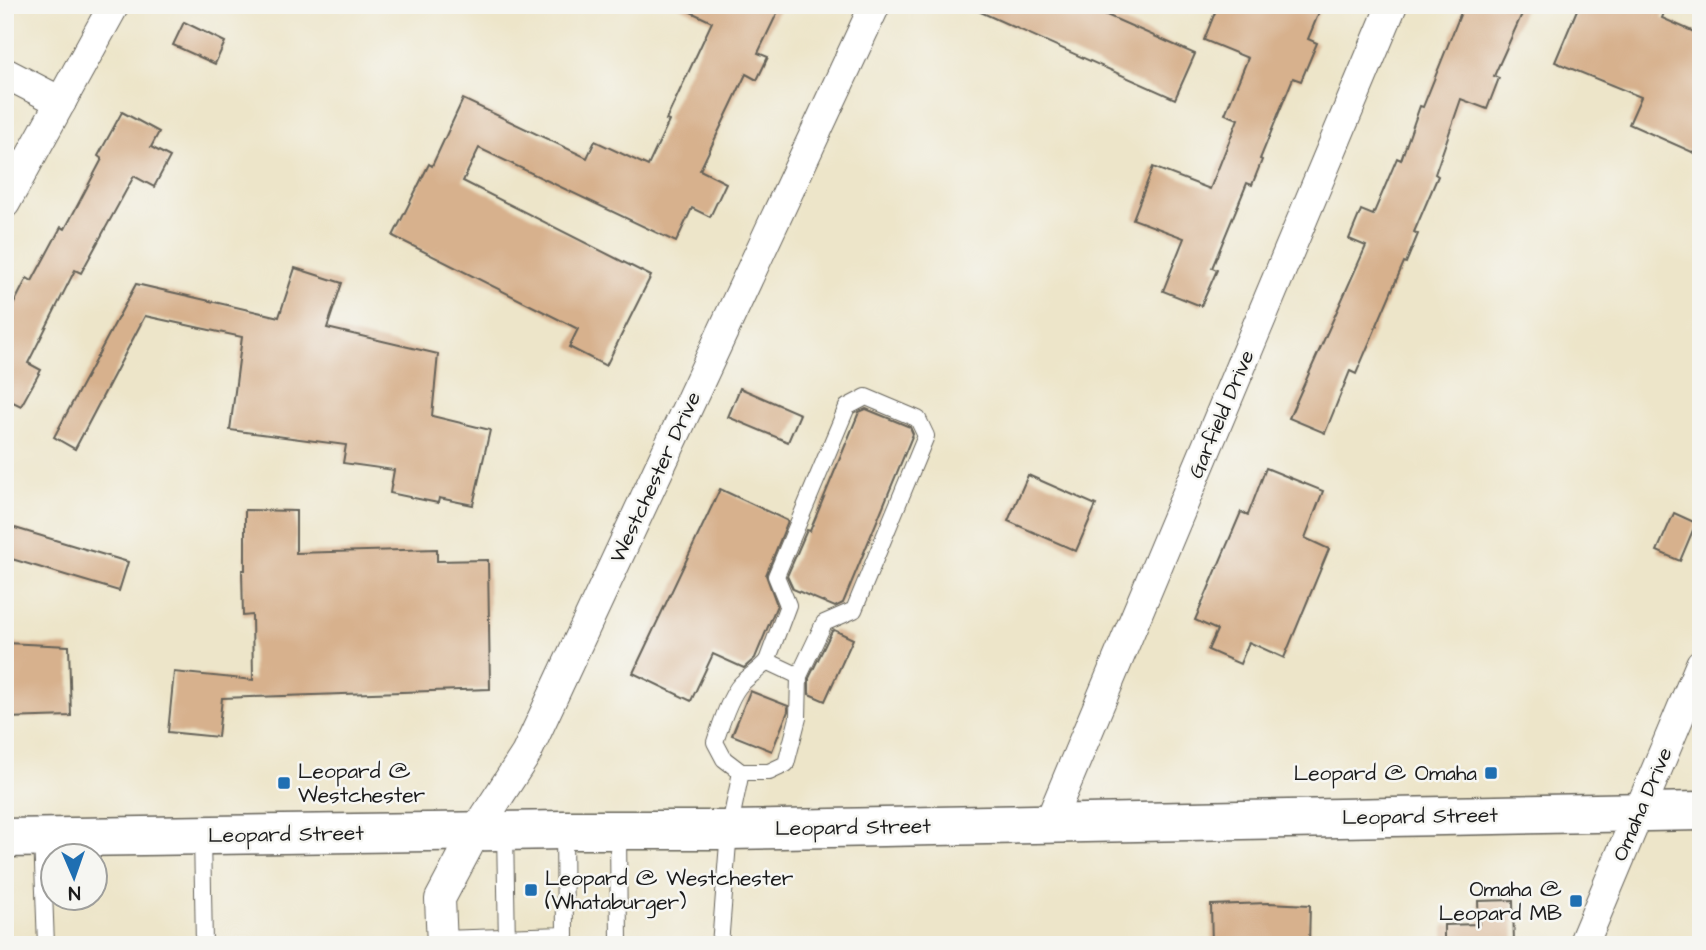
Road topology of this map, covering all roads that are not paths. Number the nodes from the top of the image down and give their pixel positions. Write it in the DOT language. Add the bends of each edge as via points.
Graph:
graph roads {
  1 [pos="114,5"];
  2 [pos="875,5"];
  3 [pos="1392,5"];
  4 [pos="5,72"];
  5 [pos="61,102"];
  6 [pos="5,204"];
  7 [pos="767,662"];
  8 [pos="1701,664"];
  9 [pos="799,676"];
  10 [pos="741,772"];
  11 [pos="1701,811"];
  12 [pos="1638,812"];
  13 [pos="1049,824"];
  14 [pos="564,830"];
  15 [pos="618,830"];
  16 [pos="729,830"];
  17 [pos="491,831"];
  18 [pos="202,835"];
  19 [pos="24,838"];
  20 [pos="507,941"];
  21 [pos="442,942"];
  22 [pos="46,945"];
  23 [pos="204,945"];
  24 [pos="619,945"];
  25 [pos="720,945"];
  26 [pos="1583,945"];
  1 -- 5 [label="street"];
  2 -- 17 [label="street, Westchester Drive"];
  3 -- 13 [label="street, Garfield Drive"];
  4 -- 5 [label="street"];
  5 -- 6 [label="street"];
  7 -- 9 [label="lane"];
  7 -- 9 [label="lane" via="788,605 776,576 847,407 866,397 918,419 926,436 854,610 824,623"];
  7 -- 10 [label="lane" via="739,686 715,742 724,760"];
  8 -- 12 [label="street, Omaha Drive"];
  9 -- 10 [label="lane" via="798,718 786,764 769,772"];
  10 -- 16 [label="lane"];
  11 -- 12 [label="main road, Leopard Street"];
  12 -- 13 [label="main road, Leopard Street"];
  12 -- 26 [label="street, Omaha Drive"];
  13 -- 16 [label="main road, Leopard Street"];
  14 -- 15 [label="main road, Leopard Street"];
  14 -- 17 [label="main road, Leopard Street"];
  14 -- 20 [label="lane" via="565,935"];
  15 -- 16 [label="main road, Leopard Street"];
  15 -- 24 [label="lane"];
  16 -- 25 [label="lane"];
  17 -- 18 [label="main road, Leopard Street"];
  17 -- 20 [label="lane"];
  17 -- 21 [label="street, Westchester Drive" via="440,899"];
  18 -- 19 [label="main road, Leopard Street"];
  18 -- 23 [label="lane"];
  19 -- 22 [label="lane"];
  20 -- 21 [label="lane"];
}
